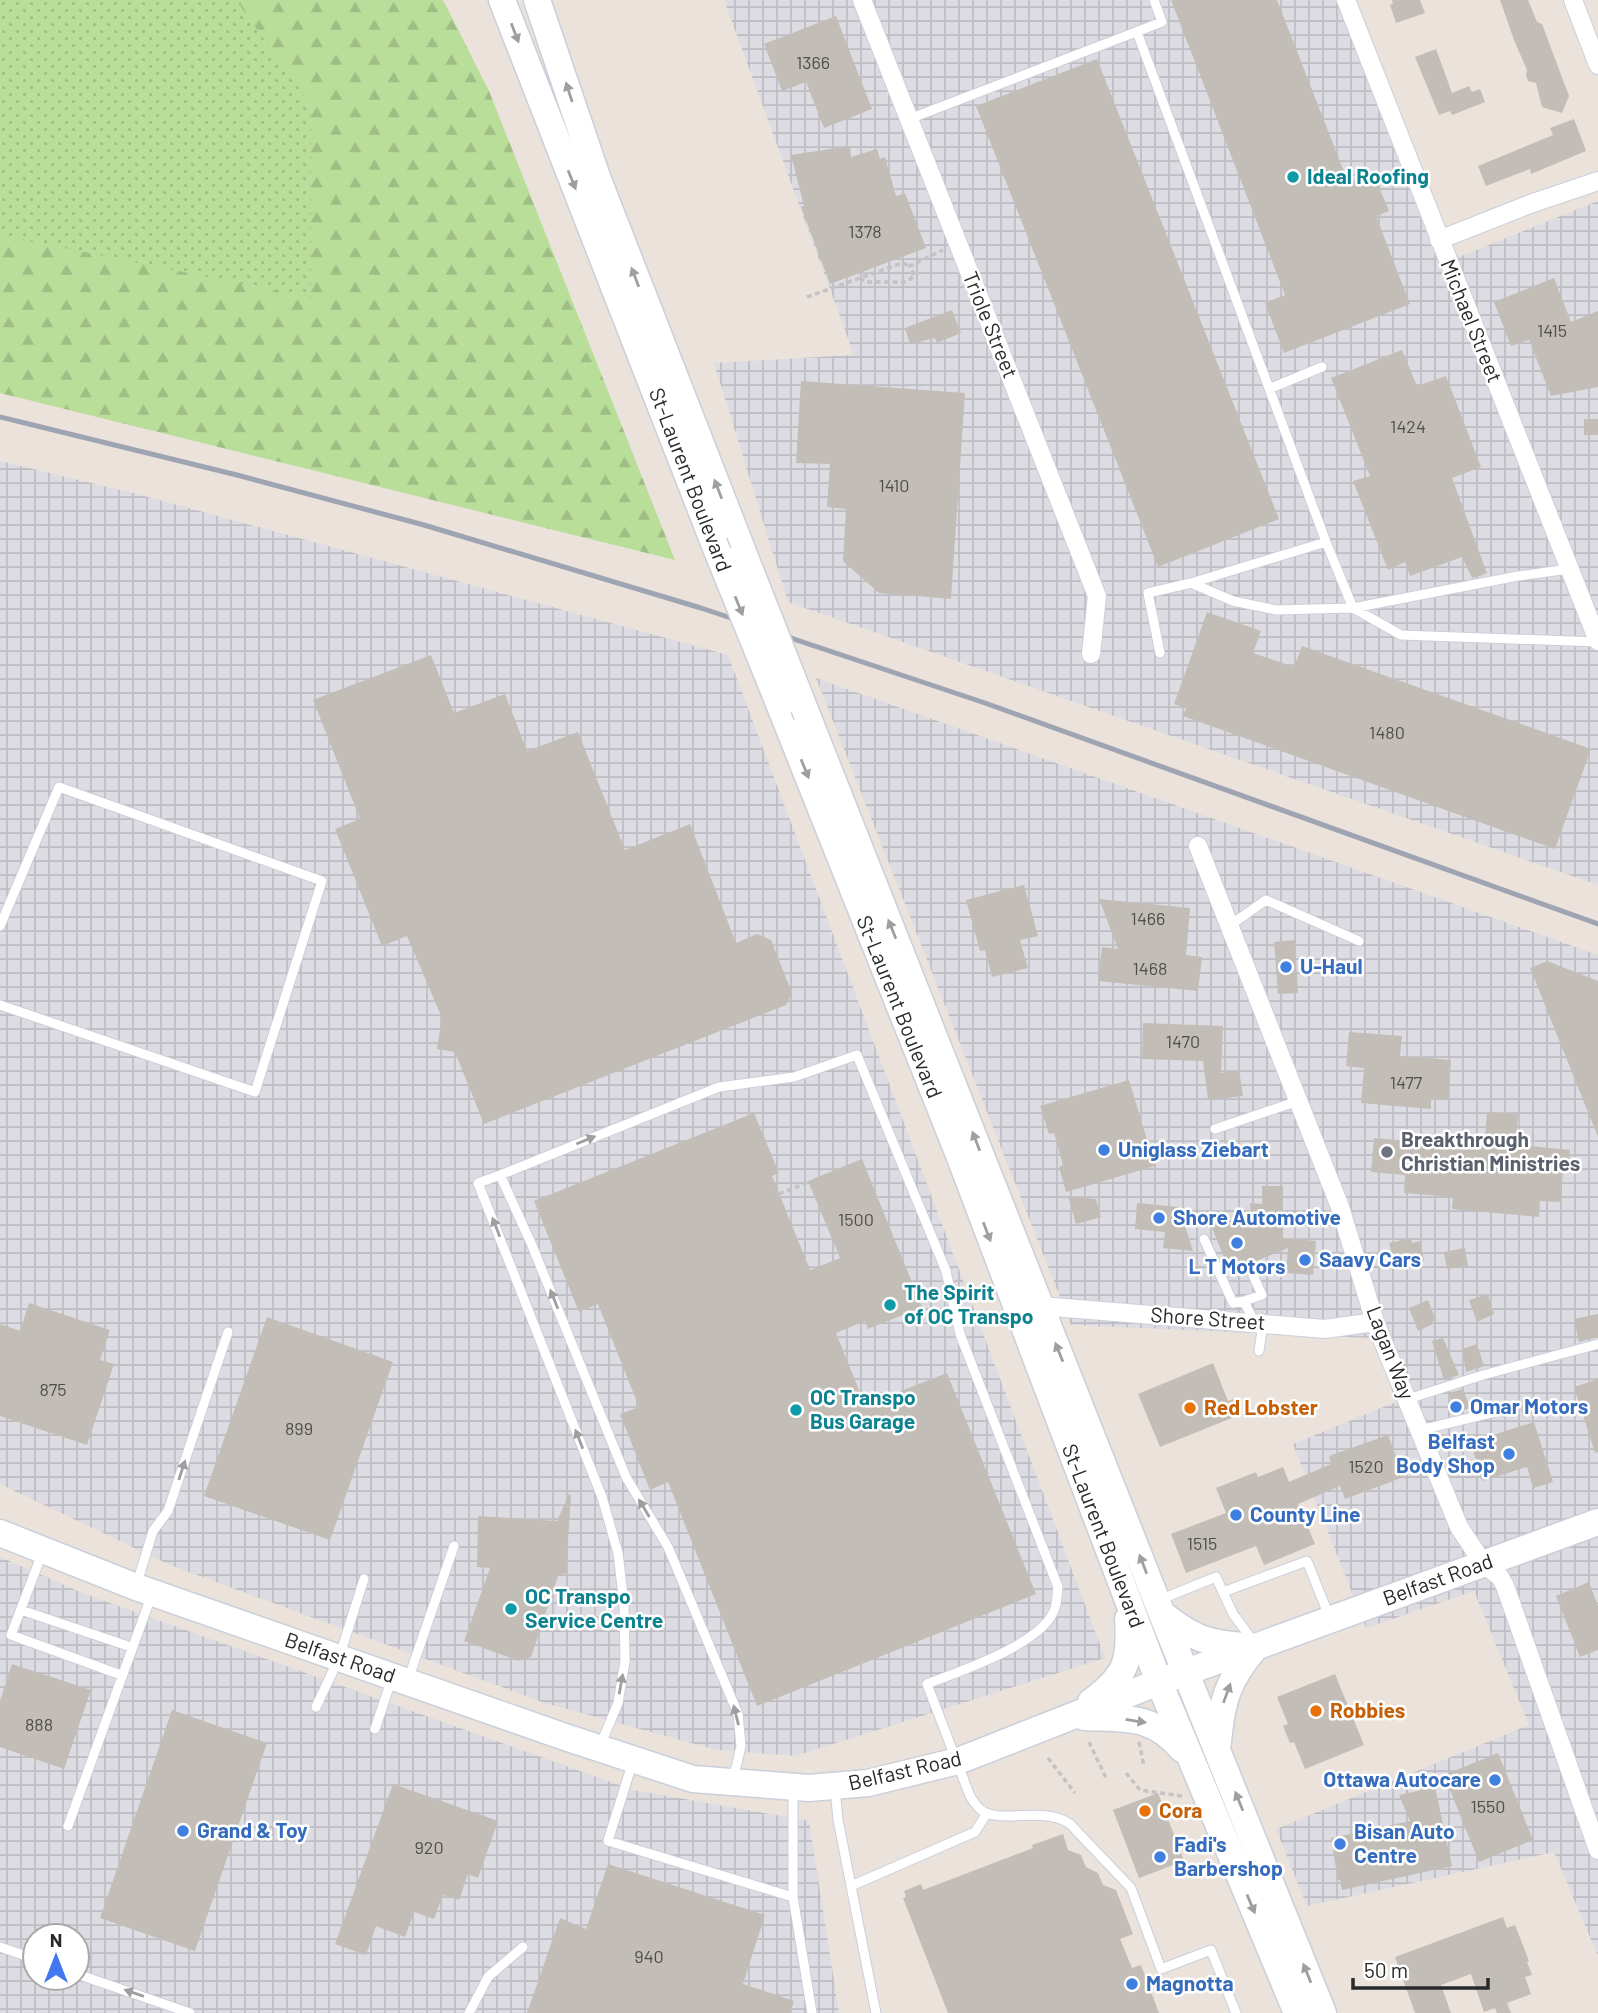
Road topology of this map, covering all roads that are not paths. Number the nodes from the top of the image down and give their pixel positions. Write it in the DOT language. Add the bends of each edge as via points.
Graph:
graph roads {
  1 [pos="502,0"];
  2 [pos="537,0"];
  3 [pos="862,0"];
  4 [pos="1154,0"];
  5 [pos="1346,0"];
  6 [pos="1573,0"];
  7 [pos="1138,32"];
  8 [pos="1598,65"];
  9 [pos="909,119"];
  10 [pos="1598,181"];
  11 [pos="1439,240"];
  12 [pos="1322,367"];
  13 [pos="1271,388"];
  14 [pos="1326,542"];
  15 [pos="1569,569"];
  16 [pos="1191,583"];
  17 [pos="1353,608"];
  18 [pos="1598,642"];
  19 [pos="1160,653"];
  20 [pos="1091,654"];
  21 [pos="1198,846"];
  22 [pos="0,926"];
  23 [pos="1229,926"];
  24 [pos="1359,941"];
  25 [pos="0,1004"];
  26 [pos="1298,1101"];
  27 [pos="1215,1129"];
  28 [pos="500,1175"];
  29 [pos="1203,1239"];
  30 [pos="1252,1273"];
  31 [pos="1244,1301"];
  32 [pos="1041,1306"];
  33 [pos="1375,1322"];
  34 [pos="1259,1324"];
  35 [pos="228,1332"];
  36 [pos="1598,1344"];
  37 [pos="1259,1351"];
  38 [pos="1408,1399"];
  39 [pos="1512,1408"];
  40 [pos="1420,1430"];
  41 [pos="0,1520"];
  42 [pos="1598,1522"];
  43 [pos="0,1533"];
  44 [pos="454,1546"];
  45 [pos="44,1549"];
  46 [pos="1483,1563"];
  47 [pos="81,1564"];
  48 [pos="363,1578"];
  49 [pos="144,1590"];
  50 [pos="1223,1592"];
  51 [pos="1126,1596"];
  52 [pos="1159,1607"];
  53 [pos="21,1610"];
  54 [pos="1331,1620"];
  55 [pos="1257,1646"];
  56 [pos="131,1647"];
  57 [pos="339,1658"];
  58 [pos="1188,1672"];
  59 [pos="121,1675"];
  60 [pos="400,1679"];
  61 [pos="1159,1682"];
  62 [pos="316,1707"];
  63 [pos="1071,1716"];
  64 [pos="375,1729"];
  65 [pos="600,1748"];
  66 [pos="1217,1748"];
  67 [pos="1188,1756"];
  68 [pos="634,1759"];
  69 [pos="958,1761"];
  70 [pos="733,1782"];
  71 [pos="835,1786"];
  72 [pos="793,1787"];
  73 [pos="987,1813"];
  74 [pos="68,1826"];
  75 [pos="1598,1850"];
  76 [pos="851,1886"];
  77 [pos="793,1897"];
  78 [pos="0,1947"];
  79 [pos="523,1947"];
  80 [pos="21,1954"];
  81 [pos="91,1978"];
  82 [pos="190,2013"];
  83 [pos="469,2013"];
  84 [pos="812,2013"];
  85 [pos="876,2013"];
  86 [pos="1236,2013"];
  87 [pos="1297,2013"];
  88 [pos="1324,2013"];
  1 -- 51 [label="main road, St-Laurent Boulevard, one-way, bridge" via="954,1143"];
  32 -- 2 [label="main road, St-Laurent Boulevard, one-way, bridge" via="597,177"];
  3 -- 9 [label="street, Triole Street"];
  4 -- 7 [label="lane" via="1162,22"];
  5 -- 11 [label="street, Michael Street"];
  6 -- 8 [label="street"];
  7 -- 9 [label="lane"];
  7 -- 13 [label="lane"];
  9 -- 20 [label="street, Triole Street" via="1097,596"];
  10 -- 11 [label="street"];
  11 -- 15 [label="street, Michael Street"];
  12 -- 13 [label="lane"];
  13 -- 14 [label="lane"];
  14 -- 16 [label="lane"];
  14 -- 17 [label="lane"];
  15 -- 17 [label="lane"];
  15 -- 18 [label="street, Michael Street"];
  16 -- 17 [label="lane" via="1233,601 1276,610"];
  16 -- 19 [label="lane" via="1149,593"];
  17 -- 18 [label="lane" via="1401,635"];
  21 -- 23 [label="street, Lagan Way"];
  22 -- 25 [label="lane" via="59,787 322,881 255,1092"];
  23 -- 24 [label="lane" via="1266,900"];
  23 -- 26 [label="street, Lagan Way"];
  26 -- 27 [label="lane"];
  26 -- 33 [label="street, Lagan Way" via="1339,1207"];
  65 -- 28 [label="lane, one-way" via="618,1703 625,1661 618,1553 602,1497 478,1183"];
  28 -- 69 [label="lane, one-way" via="719,1087 794,1077 857,1055 946,1271 960,1334 1058,1587 1055,1609 1045,1625 1026,1640 927,1684"];
  70 -- 28 [label="lane, one-way" via="741,1746 738,1714 668,1546 626,1477"];
  29 -- 31 [label="lane" via="1233,1303"];
  30 -- 31 [label="lane" via="1262,1295"];
  31 -- 34 [label="lane"];
  32 -- 34 [label="street, Shore Street"];
  52 -- 32 [label="main road, St-Laurent Boulevard, one-way"];
  33 -- 34 [label="street, Shore Street" via="1325,1329"];
  33 -- 38 [label="street, Lagan Way"];
  34 -- 37 [label="lane"];
  49 -- 35 [label="lane, one-way" via="153,1531 168,1511"];
  36 -- 38 [label="lane"];
  38 -- 40 [label="street, Lagan Way"];
  39 -- 40 [label="lane"];
  40 -- 46 [label="street, Lagan Way" via="1459,1527"];
  41 -- 47 [label="main road, Belfast Road"];
  42 -- 46 [label="main road, Belfast Road"];
  43 -- 45 [label="main road, Belfast Road"];
  44 -- 60 [label="lane"];
  45 -- 47 [label="main road, Belfast Road"];
  45 -- 53 [label="lane"];
  46 -- 54 [label="main road, Belfast Road"];
  46 -- 75 [label="street, Lagan Way" via="1505,1586"];
  47 -- 49 [label="main road, Belfast Road"];
  48 -- 57 [label="lane"];
  49 -- 56 [label="lane"];
  49 -- 57 [label="main road, Belfast Road"];
  50 -- 52 [label="lane" via="1216,1577"];
  50 -- 54 [label="lane" via="1307,1561"];
  50 -- 55 [label="lane" via="1233,1615"];
  51 -- 61 [label="main road, St-Laurent Boulevard"];
  51 -- 63 [label="main road" via="1129,1638 1124,1667 1113,1685"];
  52 -- 55 [label="main road" via="1198,1639"];
  52 -- 58 [label="main road, St-Laurent Boulevard"];
  53 -- 56 [label="lane"];
  53 -- 59 [label="lane" via="11,1635"];
  54 -- 55 [label="main road, Belfast Road"];
  55 -- 58 [label="main road, Belfast Road"];
  66 -- 55 [label="main road, one-way" via="1227,1690 1238,1667"];
  56 -- 59 [label="lane"];
  57 -- 60 [label="main road, Belfast Road"];
  57 -- 62 [label="lane"];
  58 -- 61 [label="main road, Belfast Road"];
  58 -- 66 [label="main road, St-Laurent Boulevard"];
  59 -- 74 [label="lane"];
  60 -- 64 [label="lane"];
  60 -- 65 [label="main road, Belfast Road"];
  61 -- 63 [label="main road, Belfast Road"];
  61 -- 67 [label="main road, St-Laurent Boulevard"];
  63 -- 67 [label="main road, one-way" via="1148,1722 1168,1733"];
  63 -- 69 [label="main road, Belfast Road"];
  65 -- 68 [label="main road, Belfast Road"];
  88 -- 66 [label="main road, St-Laurent Boulevard, one-way"];
  67 -- 87 [label="main road, St-Laurent Boulevard, one-way"];
  68 -- 70 [label="main road, Belfast Road" via="693,1779"];
  68 -- 77 [label="lane" via="608,1842"];
  69 -- 71 [label="main road, Belfast Road" via="868,1783"];
  69 -- 73 [label="lane" via="970,1796"];
  70 -- 72 [label="main road, Belfast Road"];
  71 -- 72 [label="main road, Belfast Road"];
  71 -- 76 [label="lane"];
  72 -- 77 [label="lane"];
  73 -- 76 [label="lane" via="975,1832"];
  73 -- 86 [label="lane" via="1048,1816 1070,1824 1131,1888 1161,1969 1211,1950"];
  76 -- 85 [label="lane"];
  77 -- 84 [label="lane"];
  78 -- 80 [label="lane"];
  79 -- 83 [label="lane" via="488,1977"];
  82 -- 81 [label="lane, one-way"];
}
